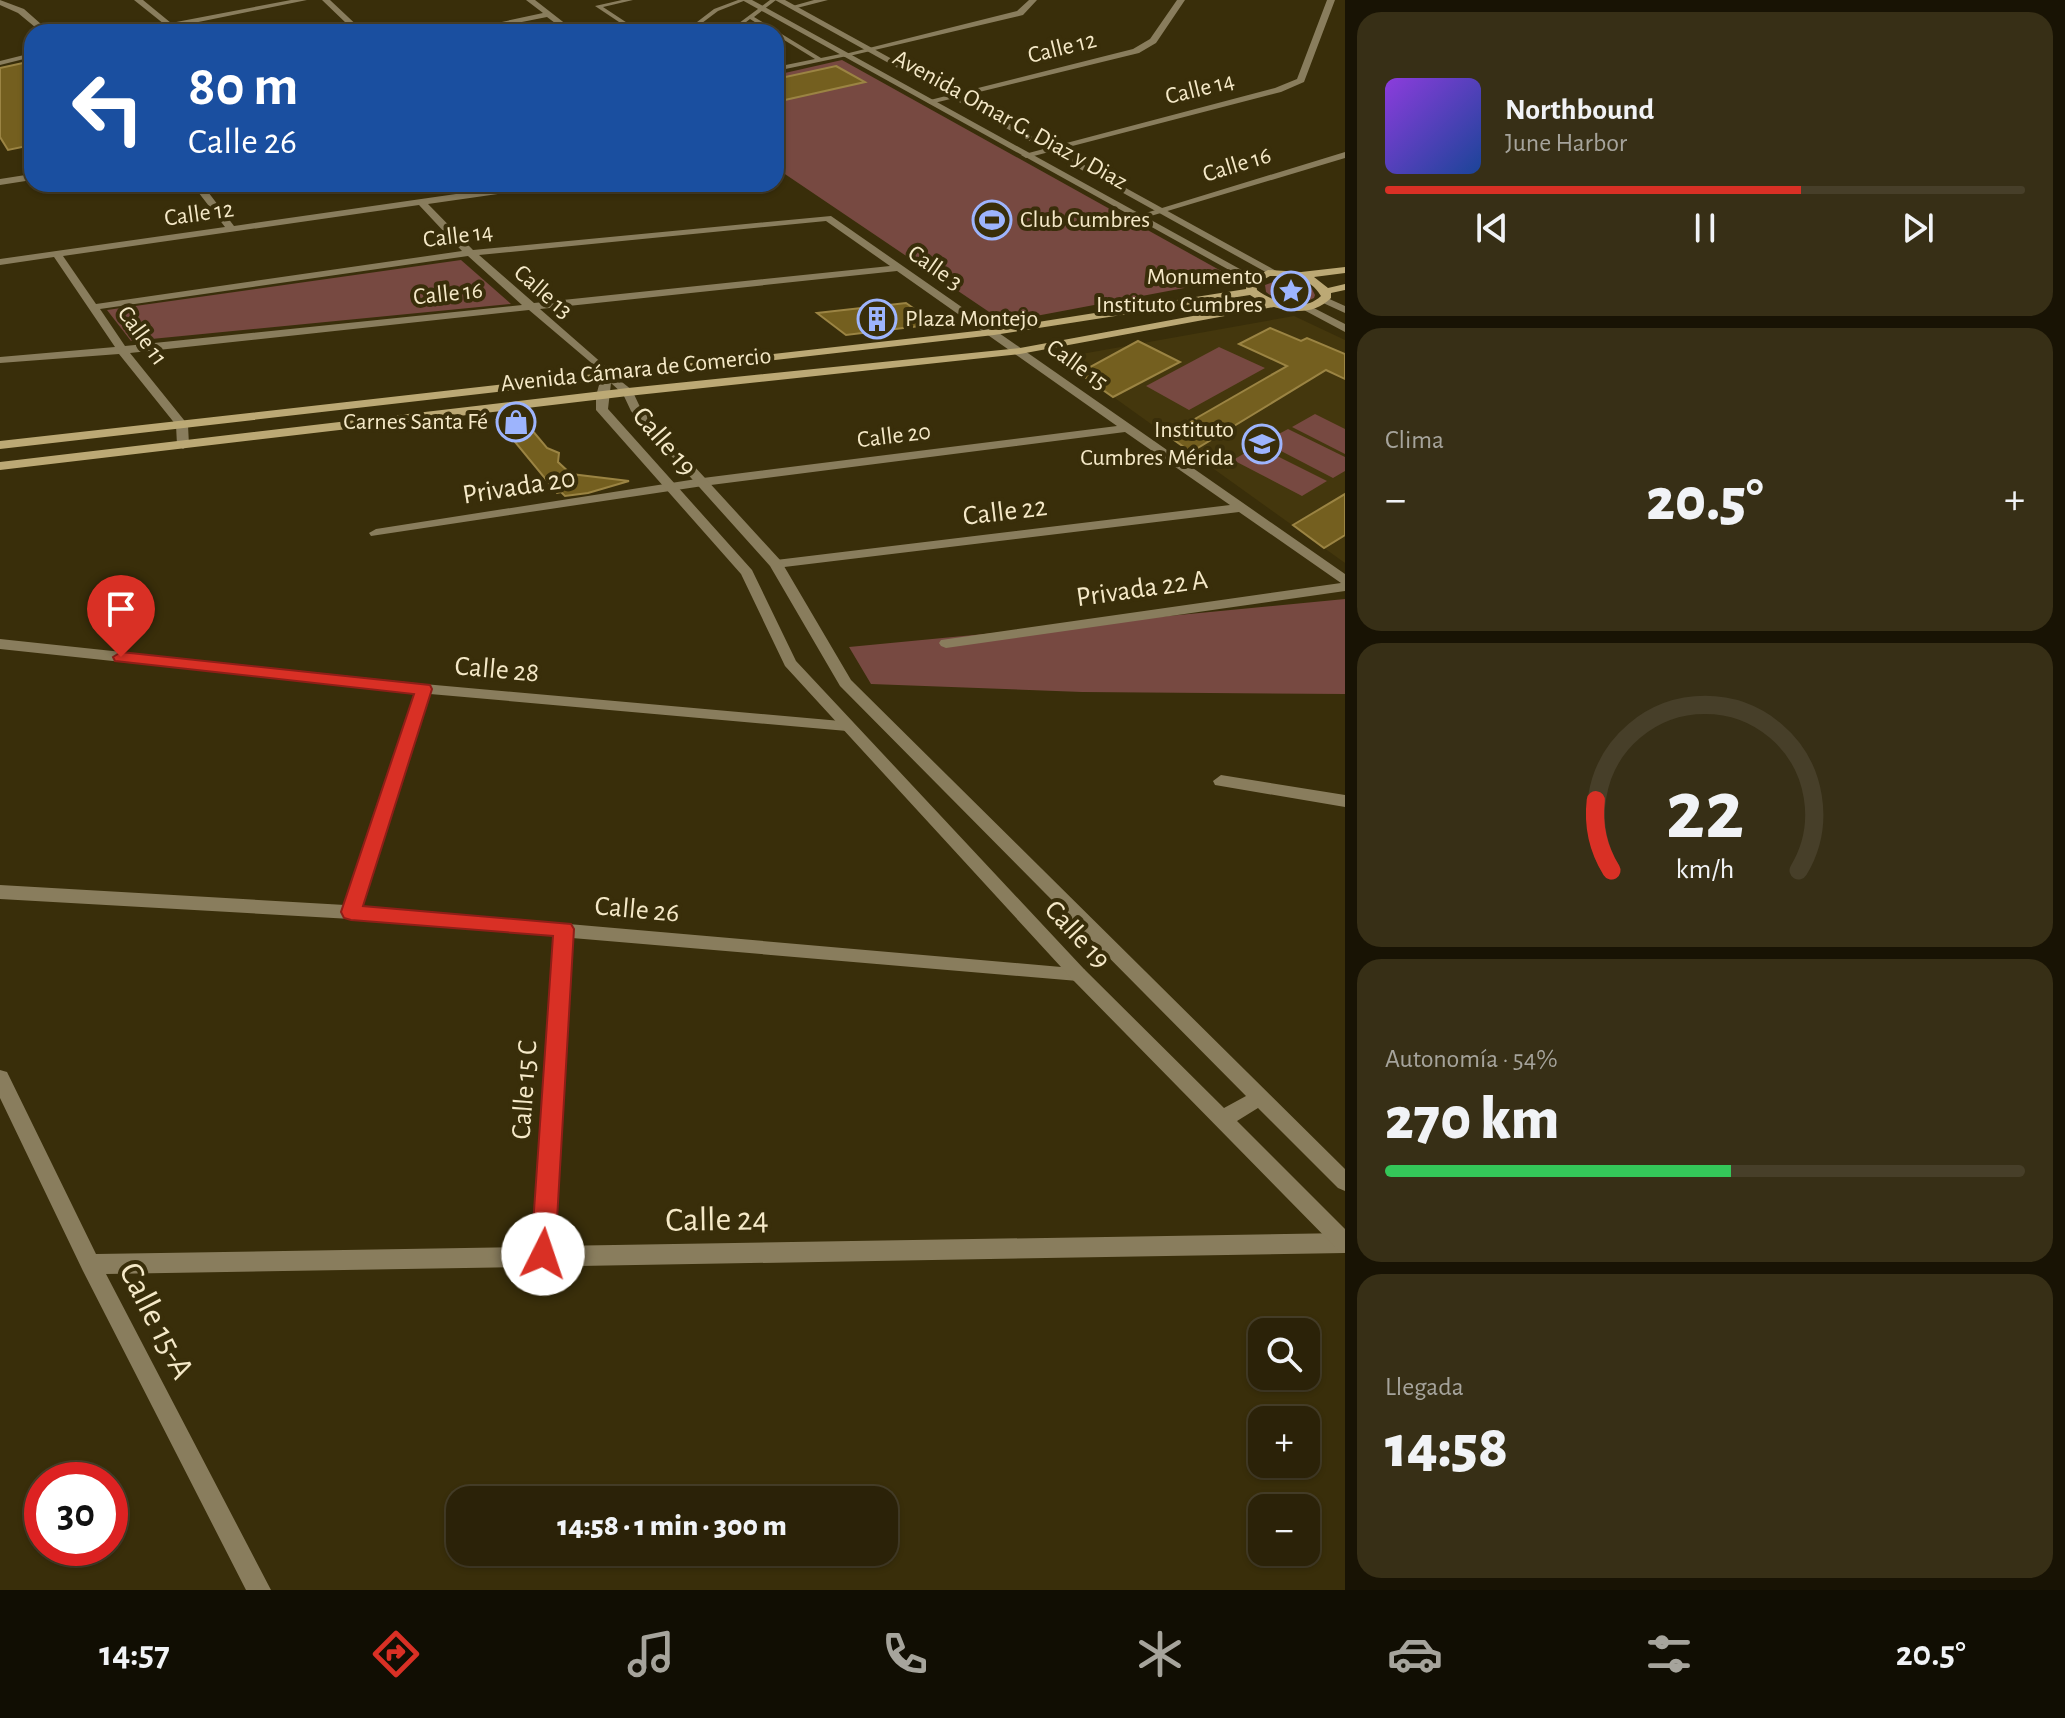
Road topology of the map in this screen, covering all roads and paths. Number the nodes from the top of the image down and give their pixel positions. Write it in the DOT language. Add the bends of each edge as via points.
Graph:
graph roads {
  1 [pos="138,0"];
  2 [pos="303,0"];
  3 [pos="326,0"];
  4 [pos="530,0"];
  5 [pos="630,0"];
  6 [pos="744,0"];
  7 [pos="776,0"];
  8 [pos="824,0"];
  9 [pos="1033,0"];
  10 [pos="1181,0"];
  11 [pos="1331,0"];
  12 [pos="0,2"];
  13 [pos="793,7"];
  14 [pos="761,8"];
  15 [pos="551,14"];
  16 [pos="750,17"];
  17 [pos="36,24"];
  18 [pos="167,24"];
  19 [pos="179,24"];
  20 [pos="351,24"];
  21 [pos="500,24"];
  22 [pos="563,24"];
  23 [pos="626,24"];
  24 [pos="698,24"];
  25 [pos="741,24"];
  26 [pos="762,24"];
  27 [pos="784,38"];
  28 [pos="870,49"];
  29 [pos="845,55"];
  30 [pos="24,57"];
  31 [pos="820,60"];
  32 [pos="0,63"];
  33 [pos="784,67"];
  34 [pos="951,96"];
  35 [pos="930,101"];
  36 [pos="1050,149"];
  37 [pos="1026,155"];
  38 [pos="1345,155"];
  39 [pos="24,178"];
  40 [pos="0,182"];
  41 [pos="203,192"];
  42 [pos="484,192"];
  43 [pos="421,202"];
  44 [pos="1162,210"];
  45 [pos="1141,216"];
  46 [pos="828,218"];
  47 [pos="232,229"];
  48 [pos="470,253"];
  49 [pos="57,254"];
  50 [pos="0,262"];
  51 [pos="900,268"];
  52 [pos="1345,270"];
  53 [pos="1275,273"];
  54 [pos="1298,275"];
  55 [pos="1253,285"];
  56 [pos="1345,287"];
  57 [pos="1326,296"];
  58 [pos="1275,304"];
  59 [pos="94,307"];
  60 [pos="529,307"];
  61 [pos="1306,307"];
  62 [pos="1345,310"];
  63 [pos="1345,329"];
  64 [pos="994,332"];
  65 [pos="122,350"];
  66 [pos="1020,351"];
  67 [pos="0,360"];
  68 [pos="608,374"];
  69 [pos="628,392"];
  70 [pos="602,396"];
  71 [pos="182,425"];
  72 [pos="1127,428"];
  73 [pos="0,445"];
  74 [pos="183,445"];
  75 [pos="0,466"];
  76 [pos="703,482"];
  77 [pos="668,488"];
  78 [pos="1240,508"];
  79 [pos="376,533"];
  80 [pos="776,564"];
  81 [pos="1345,580"];
  82 [pos="1345,587"];
  83 [pos="946,643"];
  84 [pos="0,644"];
  85 [pos="424,689"];
  86 [pos="847,726"];
  87 [pos="1221,781"];
  88 [pos="1345,801"];
  89 [pos="0,892"];
  90 [pos="351,912"];
  91 [pos="564,929"];
  92 [pos="1078,974"];
  93 [pos="0,1078"];
  94 [pos="1260,1097"];
  95 [pos="1222,1120"];
  96 [pos="1345,1182"];
  97 [pos="1345,1243"];
  98 [pos="543,1254"];
  99 [pos="90,1264"];
  100 [pos="259,1590"];
  1 -- 18 [label="street"];
  2 -- 19 [label="street"];
  3 -- 20 [label="street"];
  4 -- 15 [label="street"];
  5 -- 23 [label="lane" via="598,6"];
  6 -- 14 [label="street, Avenida Omar G. Diaz y Diaz"];
  6 -- 24 [label="lane"];
  7 -- 13 [label="street, Avenida Omar G. Diaz y Diaz"];
  7 -- 14 [label="lane"];
  8 -- 13 [label="street"];
  9 -- 28 [label="street" via="1020,13"];
  10 -- 34 [label="street, Calle 12" via="1153,41 1136,51"];
  11 -- 36 [label="street, Calle 14" via="1301,80"];
  12 -- 17 [label="street"];
  13 -- 28 [label="street, Avenida Omar G. Diaz y Diaz"];
  14 -- 16 [label="lane"];
  14 -- 29 [label="street, Avenida Omar G. Diaz y Diaz"];
  15 -- 21 [label="street"];
  15 -- 22 [label="street"];
  16 -- 25 [label="lane"];
  16 -- 26 [label="lane"];
  27 -- 31 [label="lane"];
  28 -- 29 [label="street"];
  28 -- 34 [label="street, Avenida Omar G. Diaz y Diaz"];
  29 -- 31 [label="lane"];
  29 -- 35 [label="street, Avenida Omar G. Diaz y Diaz"];
  30 -- 32 [label="street"];
  31 -- 33 [label="lane"];
  34 -- 35 [label="street, Calle 12"];
  34 -- 36 [label="street, Avenida Omar G. Diaz y Diaz"];
  35 -- 37 [label="street, Avenida Omar G. Diaz y Diaz"];
  36 -- 37 [label="street, Calle 14"];
  36 -- 44 [label="street, Avenida Omar G. Diaz y Diaz"];
  37 -- 45 [label="street, Avenida Omar G. Diaz y Diaz"];
  38 -- 44 [label="street, Calle 16"];
  39 -- 40 [label="street"];
  41 -- 47 [label="street"];
  42 -- 43 [label="street, Calle 12"];
  43 -- 47 [label="street, Calle 12"];
  43 -- 48 [label="street, Calle 13"];
  44 -- 45 [label="street, Calle 16"];
  44 -- 53 [label="street, Avenida Omar G. Diaz y Diaz"];
  45 -- 55 [label="street, Avenida Omar G. Diaz y Diaz"];
  46 -- 48 [label="street, Calle 14"];
  46 -- 51 [label="street, Calle 3"];
  47 -- 49 [label="street, Calle 12"];
  48 -- 59 [label="street, Calle 14"];
  48 -- 60 [label="street, Calle 13"];
  49 -- 50 [label="street, Calle 12"];
  49 -- 59 [label="street, Calle 11"];
  51 -- 60 [label="street, Calle 16"];
  51 -- 64 [label="street, Calle 3"];
  52 -- 54 [label="main road"];
  53 -- 54 [label="main road"];
  53 -- 55 [label="main road, Avenida Cámara de Comercio"];
  54 -- 57 [label="main road" via="1316,282"];
  55 -- 58 [label="main road"];
  55 -- 64 [label="main road, Avenida Cámara de Comercio"];
  56 -- 57 [label="main road"];
  57 -- 61 [label="main road"];
  57 -- 62 [label="street"];
  58 -- 61 [label="main road"];
  58 -- 66 [label="main road, Avenida Cámara de Comercio"];
  59 -- 65 [label="street, Calle 11"];
  60 -- 65 [label="street, Calle 16"];
  60 -- 68 [label="street, Calle 13"];
  61 -- 63 [label="street"];
  64 -- 66 [label="street, Calle 3"];
  64 -- 68 [label="main road, Avenida Cámara de Comercio"];
  65 -- 67 [label="street, Calle 16"];
  65 -- 71 [label="street, Calle 11"];
  66 -- 69 [label="main road, Avenida Cámara de Comercio"];
  66 -- 72 [label="street, Calle 15"];
  68 -- 69 [label="street, Calle 19"];
  68 -- 70 [label="street, Calle 19"];
  68 -- 71 [label="main road, Avenida Cámara de Comercio"];
  69 -- 70 [label="main road, Avenida Cámara de Comercio"];
  69 -- 76 [label="street, Calle 19" via="635,408"];
  70 -- 74 [label="main road, Avenida Cámara de Comercio"];
  70 -- 77 [label="street, Calle 19" via="602,410"];
  71 -- 73 [label="main road, Avenida Cámara de Comercio"];
  71 -- 74 [label="street"];
  72 -- 76 [label="street, Calle 20"];
  72 -- 78 [label="street, Calle 15"];
  74 -- 75 [label="main road, Avenida Cámara de Comercio"];
  76 -- 77 [label="street, Calle 20"];
  76 -- 80 [label="street, Calle 19"];
  77 -- 79 [label="street, Privada 20"];
  77 -- 86 [label="street, Calle 19" via="747,573 790,663"];
  78 -- 80 [label="street, Calle 22"];
  78 -- 81 [label="street, Calle 15"];
  80 -- 94 [label="street, Calle 19" via="845,683"];
  82 -- 83 [label="street, Privada 22 A"];
  84 -- 85 [label="street, Calle 28"];
  85 -- 86 [label="street, Calle 28"];
  85 -- 90 [label="street"];
  86 -- 92 [label="street, Calle 19"];
  87 -- 88 [label="street"];
  89 -- 90 [label="street, Calle 26"];
  90 -- 91 [label="street, Calle 26"];
  91 -- 92 [label="street, Calle 26"];
  91 -- 98 [label="street, Calle 15 C"];
  92 -- 95 [label="street, Calle 19"];
  93 -- 99 [label="street, Calle 15-A"];
  94 -- 95 [label="street"];
  94 -- 96 [label="street, Calle 19"];
  95 -- 97 [label="street, Calle 19"];
  97 -- 98 [label="street, Calle 24"];
  98 -- 99 [label="street, Calle 24"];
  99 -- 100 [label="street, Calle 15-A"];
}
